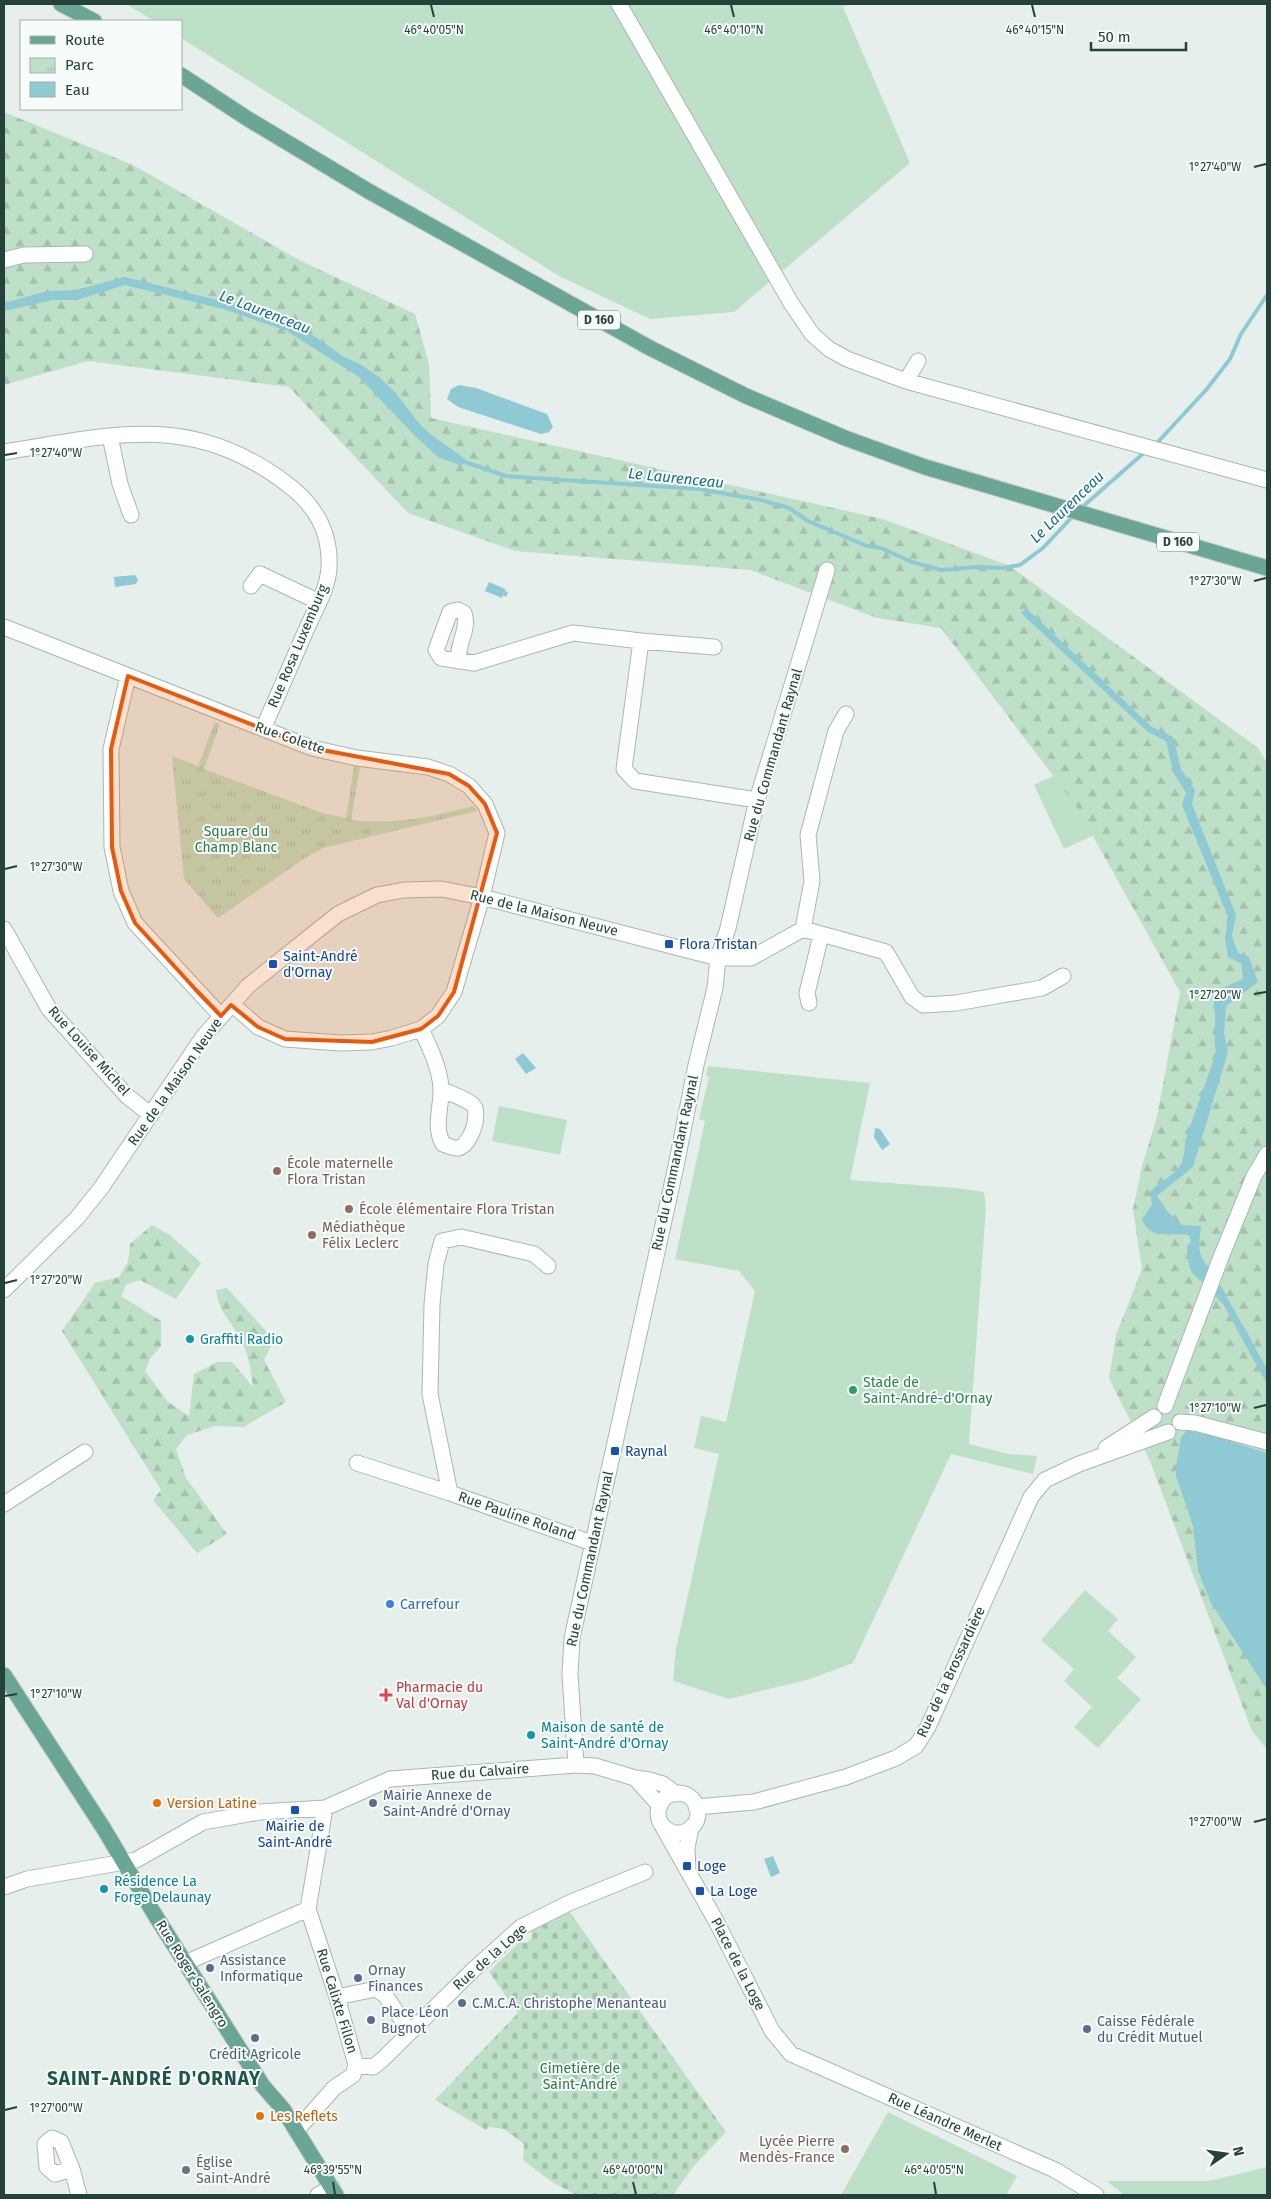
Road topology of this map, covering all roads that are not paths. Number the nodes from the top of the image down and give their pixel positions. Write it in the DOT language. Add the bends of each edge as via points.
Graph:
graph roads {
  1 [pos="61,4"];
  2 [pos="82,4"];
  3 [pos="619,4"];
  4 [pos="92,20"];
  5 [pos="104,20"];
  6 [pos="182,76"];
  7 [pos="85,254"];
  8 [pos="4,260"];
  9 [pos="918,361"];
  10 [pos="906,381"];
  11 [pos="110,436"];
  12 [pos="4,452"];
  13 [pos="1267,480"];
  14 [pos="131,515"];
  15 [pos="1267,568"];
  16 [pos="827,570"];
  17 [pos="251,586"];
  18 [pos="318,602"];
  19 [pos="4,627"];
  20 [pos="641,641"];
  21 [pos="714,647"];
  22 [pos="459,661"];
  23 [pos="128,676"];
  24 [pos="846,714"];
  25 [pos="263,729"];
  26 [pos="757,800"];
  27 [pos="482,897"];
  28 [pos="4,929"];
  29 [pos="803,929"];
  30 [pos="821,935"];
  31 [pos="718,958"];
  32 [pos="1063,976"];
  33 [pos="809,1003"];
  34 [pos="232,1004"];
  35 [pos="221,1016"];
  36 [pos="421,1028"];
  37 [pos="441,1089"];
  38 [pos="151,1115"];
  39 [pos="1267,1154"];
  40 [pos="548,1266"];
  41 [pos="4,1290"];
  42 [pos="1165,1406"];
  43 [pos="1154,1418"];
  44 [pos="1180,1422"];
  45 [pos="1168,1432"];
  46 [pos="1267,1442"];
  47 [pos="85,1452"];
  48 [pos="357,1463"];
  49 [pos="1079,1464"];
  50 [pos="450,1493"];
  51 [pos="4,1504"];
  52 [pos="592,1543"];
  53 [pos="4,1675"];
  54 [pos="576,1765"];
  55 [pos="635,1778"];
  56 [pos="676,1794"];
  57 [pos="660,1806"];
  58 [pos="696,1807"];
  59 [pos="325,1808"];
  60 [pos="663,1826"];
  61 [pos="691,1827"];
  62 [pos="124,1862"];
  63 [pos="688,1871"];
  64 [pos="645,1872"];
  65 [pos="4,1887"];
  66 [pos="308,1909"];
  67 [pos="185,1962"];
  68 [pos="337,1998"];
  69 [pos="410,2032"];
  70 [pos="791,2054"];
  71 [pos="356,2065"];
  72 [pos="296,2131"];
  73 [pos="72,2169"];
  74 [pos="329,2193"];
  75 [pos="79,2195"];
  76 [pos="1096,2195"];
  1 -- 4 [label="main road"];
  2 -- 5 [label="main road"];
  3 -- 10 [label="street" via="812,334 828,349 847,359"];
  6 -- 15 [label="main road, D 160" via="248,120 370,192 710,379 845,438 925,467"];
  7 -- 8 [label="street" via="24,255"];
  9 -- 10 [label="street"];
  10 -- 13 [label="street"];
  11 -- 12 [label="street, Rue Rosa Luxemburg"];
  11 -- 14 [label="street" via="120,484"];
  11 -- 18 [label="street, Rue Rosa Luxemburg" via="137,433 202,439 264,467 305,497 319,519 327,542 329,569"];
  16 -- 26 [label="street, Rue du Commandant Raynal"];
  17 -- 18 [label="street" via="260,574"];
  18 -- 25 [label="street, Rue Rosa Luxemburg"];
  19 -- 23 [label="street, Rue Colette"];
  20 -- 21 [label="street"];
  20 -- 22 [label="street" via="573,633 474,663"];
  20 -- 26 [label="street" via="624,769 635,781"];
  23 -- 25 [label="street, Rue Colette"];
  23 -- 35 [label="street" via="110,749 112,847 121,891 135,922"];
  24 -- 29 [label="street" via="836,731 808,835 812,881"];
  25 -- 27 [label="street, Rue Colette" via="312,748 428,768 449,774 468,786 485,804 497,833"];
  26 -- 31 [label="street, Rue du Commandant Raynal" via="728,928"];
  27 -- 31 [label="street, Rue de la Maison Neuve"];
  27 -- 34 [label="street, Rue de la Maison Neuve" via="441,889 377,895 338,914 305,938 248,986"];
  27 -- 36 [label="street, Rue Colette" via="454,992 438,1016"];
  28 -- 38 [label="street, Rue Louise Michel" via="49,1009 127,1096"];
  29 -- 30 [label="street"];
  29 -- 31 [label="street, Rue de la Maison Neuve" via="751,958"];
  30 -- 32 [label="street" via="886,952 912,997 923,1005 956,1003 1042,988"];
  30 -- 33 [label="street" via="807,993"];
  31 -- 52 [label="street, Rue du Commandant Raynal" via="715,988"];
  34 -- 35 [label="street, Rue de la Maison Neuve"];
  34 -- 36 [label="street, Rue Colette" via="258,1027 285,1039 372,1042"];
  35 -- 38 [label="street, Rue de la Maison Neuve" via="203,1037"];
  36 -- 37 [label="street" via="439,1068"];
  38 -- 41 [label="street, Rue de la Maison Neuve" via="76,1218"];
  39 -- 42 [label="street" via="1254,1176 1215,1272"];
  40 -- 50 [label="street, Rue Pauline Roland" via="534,1254 507,1247 461,1237 442,1241 432,1304 430,1394"];
  42 -- 43 [label="street"];
  42 -- 44 [label="street" via="1176,1410"];
  43 -- 45 [label="street" via="1158,1428"];
  43 -- 49 [label="street"];
  44 -- 45 [label="street" via="1176,1429"];
  44 -- 46 [label="street"];
  45 -- 49 [label="street"];
  47 -- 51 [label="street"];
  48 -- 50 [label="street"];
  49 -- 58 [label="street, Rue de la Brossardière" via="1045,1480 1031,1497 928,1727 916,1746 880,1765 780,1797"];
  50 -- 52 [label="street, Rue Pauline Roland"];
  52 -- 54 [label="street, Rue du Commandant Raynal" via="572,1638 570,1674"];
  53 -- 62 [label="main road, Rue Roger Salengro"];
  54 -- 55 [label="street" via="595,1766"];
  54 -- 59 [label="street, Rue du Calvaire" via="390,1779"];
  55 -- 56 [label="street" via="663,1784"];
  55 -- 57 [label="street"];
  56 -- 57 [label="street" via="666,1797"];
  56 -- 58 [label="street" via="688,1797"];
  57 -- 60 [label="street" via="658,1817"];
  58 -- 61 [label="street" via="697,1818"];
  59 -- 62 [label="street" via="260,1812 203,1822 136,1860"];
  59 -- 66 [label="street"];
  60 -- 61 [label="street" via="680,1833"];
  60 -- 63 [label="street, Place de la Loge"];
  61 -- 63 [label="street, Place de la Loge" via="687,1848"];
  62 -- 65 [label="street" via="27,1879"];
  62 -- 67 [label="main road, Rue Roger Salengro"];
  63 -- 70 [label="street, Place de la Loge" via="772,2031"];
  64 -- 69 [label="street, Rue de la Loge" via="521,1927"];
  66 -- 67 [label="street"];
  66 -- 68 [label="street, Rue Calixte Fillon"];
  67 -- 72 [label="main road, Rue Roger Salengro" via="263,2086 283,2109"];
  68 -- 69 [label="street" via="376,1989 385,1995"];
  68 -- 71 [label="street, Rue Calixte Fillon"];
  69 -- 71 [label="street, Rue de la Loge" via="373,2067"];
  70 -- 76 [label="street, Rue Léandre Merlet" via="1055,2170"];
  71 -- 72 [label="street, Rue Calixte Fillon" via="353,2075 334,2088"];
  72 -- 74 [label="main road, Rue Roger Salengro"];
  73 -- 75 [label="street"];
}
